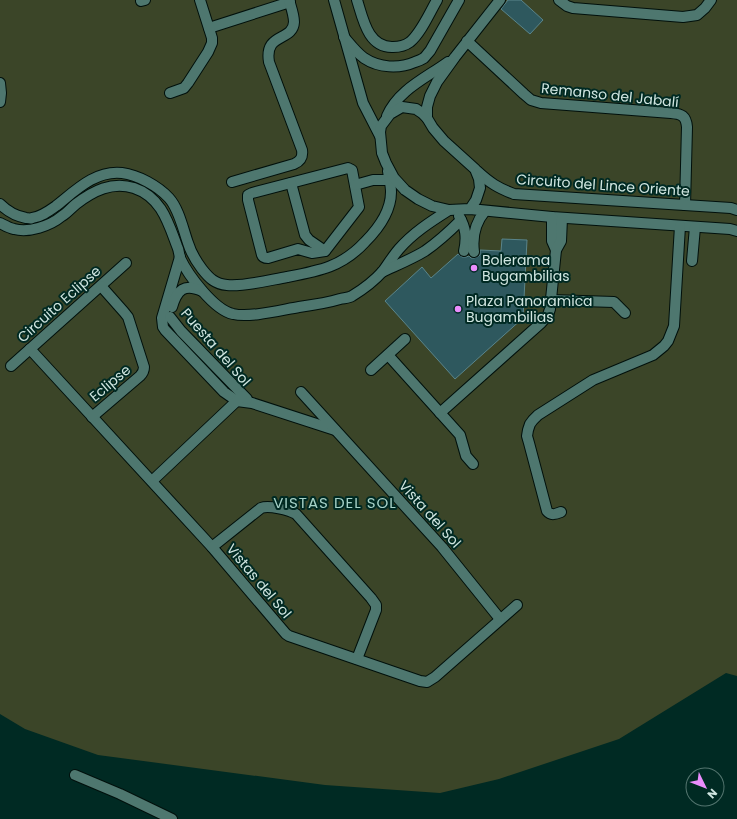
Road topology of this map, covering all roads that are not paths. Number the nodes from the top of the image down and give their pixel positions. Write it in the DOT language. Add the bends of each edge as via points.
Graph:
graph roads {
  1 [pos="200,0"];
  2 [pos="334,0"];
  3 [pos="357,0"];
  4 [pos="437,0"];
  5 [pos="459,0"];
  6 [pos="500,0"];
  7 [pos="559,0"];
  8 [pos="711,0"];
  9 [pos="290,1"];
  10 [pos="209,28"];
  11 [pos="344,37"];
  12 [pos="467,41"];
  13 [pos="454,57"];
  14 [pos="0,83"];
  15 [pos="170,93"];
  16 [pos="0,102"];
  17 [pos="427,118"];
  18 [pos="385,120"];
  19 [pos="380,137"];
  20 [pos="386,164"];
  21 [pos="475,169"];
  22 [pos="389,180"];
  23 [pos="232,182"];
  24 [pos="291,183"];
  25 [pos="355,185"];
  26 [pos="0,204"];
  27 [pos="685,205"];
  28 [pos="470,209"];
  29 [pos="452,210"];
  30 [pos="737,210"];
  31 [pos="485,211"];
  32 [pos="557,217"];
  33 [pos="461,220"];
  34 [pos="0,223"];
  35 [pos="680,226"];
  36 [pos="695,227"];
  37 [pos="737,231"];
  38 [pos="325,251"];
  39 [pos="180,257"];
  40 [pos="692,261"];
  41 [pos="126,263"];
  42 [pos="382,272"];
  43 [pos="101,286"];
  44 [pos="203,292"];
  45 [pos="551,300"];
  46 [pos="625,313"];
  47 [pos="166,318"];
  48 [pos="181,331"];
  49 [pos="173,339"];
  50 [pos="405,339"];
  51 [pos="30,349"];
  52 [pos="388,355"];
  53 [pos="11,366"];
  54 [pos="371,370"];
  55 [pos="301,392"];
  56 [pos="240,398"];
  57 [pos="440,413"];
  58 [pos="92,417"];
  59 [pos="335,430"];
  60 [pos="472,464"];
  61 [pos="152,482"];
  62 [pos="561,512"];
  63 [pos="212,547"];
  64 [pos="516,605"];
  65 [pos="500,619"];
  66 [pos="357,659"];
  67 [pos="75,775"];
  68 [pos="172,819"];
  1 -- 10 [label="street"];
  2 -- 11 [label="street"];
  3 -- 4 [label="street" via="368,32 375,41 380,45 395,48 403,46 418,33"];
  5 -- 11 [label="street" via="430,51 424,58 408,65 398,67 375,63 355,50"];
  6 -- 12 [label="street"];
  7 -- 8 [label="street" via="574,8 683,17 697,15"];
  9 -- 10 [label="street"];
  9 -- 23 [label="street" via="293,26 288,34 271,45 268,56 302,150 302,159 294,164"];
  10 -- 15 [label="street" via="212,43 208,52 184,88"];
  11 -- 19 [label="street" via="363,103"];
  12 -- 13 [label="street"];
  12 -- 27 [label="street, Remanso del Jabalí" via="536,102 678,113 684,116 687,127"];
  13 -- 17 [label="street" via="430,96"];
  13 -- 18 [label="street" via="400,96 390,108"];
  14 -- 16 [label="street"];
  17 -- 18 [label="street" via="416,109 402,107"];
  17 -- 21 [label="street, Circuito del Lince Oriente" via="444,141"];
  18 -- 19 [label="street" via="381,126"];
  19 -- 20 [label="street"];
  20 -- 22 [label="street"];
  20 -- 29 [label="street" via="405,190 432,206"];
  21 -- 27 [label="street, Circuito del Lince Oriente" via="488,182 514,194"];
  21 -- 28 [label="street" via="480,188"];
  22 -- 25 [label="street" via="373,180"];
  22 -- 26 [label="street" via="390,202 380,225 371,237 345,260 328,268 244,284 227,285 215,282 206,274 195,260 170,198 152,184 135,176 121,173 103,174 76,189 47,213 32,219 18,217"];
  24 -- 25 [label="street" via="348,168 352,170"];
  24 -- 38 [label="street" via="305,235"];
  24 -- 38 [label="street" via="248,195 262,255 266,258 298,249 312,253"];
  25 -- 38 [label="street" via="359,207"];
  27 -- 30 [label="street, Circuito del Lince Oriente"];
  28 -- 29 [label="street"];
  28 -- 31 [label="street"];
  29 -- 33 [label="street"];
  29 -- 42 [label="street" via="414,234"];
  31 -- 32 [label="street"];
  31 -- 33 [label="street" via="474,232 469,252"];
  32 -- 35 [label="street"];
  32 -- 45 [label="street" via="552,241 556,250"];
  33 -- 42 [label="street" via="425,251"];
  34 -- 39 [label="street" via="14,229 35,229 61,217 75,204 103,188 135,188 158,203"];
  35 -- 36 [label="street"];
  35 -- 62 [label="street" via="674,326 668,341 653,355 593,380 538,415 530,424 528,444 547,511 553,515"];
  36 -- 37 [label="street"];
  36 -- 40 [label="street"];
  39 -- 44 [label="street"];
  39 -- 47 [label="street, Puesta del Sol"];
  41 -- 43 [label="street, Circuito Eclipse"];
  42 -- 44 [label="street" via="351,296 251,315 226,311"];
  43 -- 51 [label="street, Circuito Eclipse"];
  43 -- 58 [label="street, Eclipse" via="128,317 144,372"];
  44 -- 47 [label="street, Puesta del Sol" via="192,287 183,289 176,295"];
  45 -- 46 [label="street" via="614,302"];
  45 -- 57 [label="street" via="548,315 541,323"];
  47 -- 48 [label="street, Puesta del Sol"];
  47 -- 49 [label="street, Puesta del Sol" via="163,327"];
  48 -- 49 [label="street"];
  48 -- 56 [label="street, Puesta del Sol"];
  49 -- 56 [label="street, Puesta del Sol" via="224,392"];
  50 -- 52 [label="street"];
  51 -- 53 [label="street, Circuito Eclipse"];
  51 -- 58 [label="street, Vistas del Sol"];
  52 -- 54 [label="street"];
  52 -- 57 [label="street"];
  55 -- 59 [label="street, Vista del Sol"];
  56 -- 59 [label="street, Vista del Sol"];
  56 -- 61 [label="street, Puesta del Sol"];
  57 -- 60 [label="street" via="460,435 466,456"];
  58 -- 61 [label="street, Vistas del Sol"];
  59 -- 65 [label="street, Vista del Sol" via="442,547"];
  61 -- 63 [label="street, Vistas del Sol"];
  63 -- 66 [label="street, Vistas del Sol" via="288,635"];
  63 -- 66 [label="street" via="261,508 294,513 376,606 375,615"];
  64 -- 65 [label="street, Vistas del Sol"];
  65 -- 66 [label="street, Vistas del Sol" via="427,682"];
  67 -- 68 [label="street"];
}
